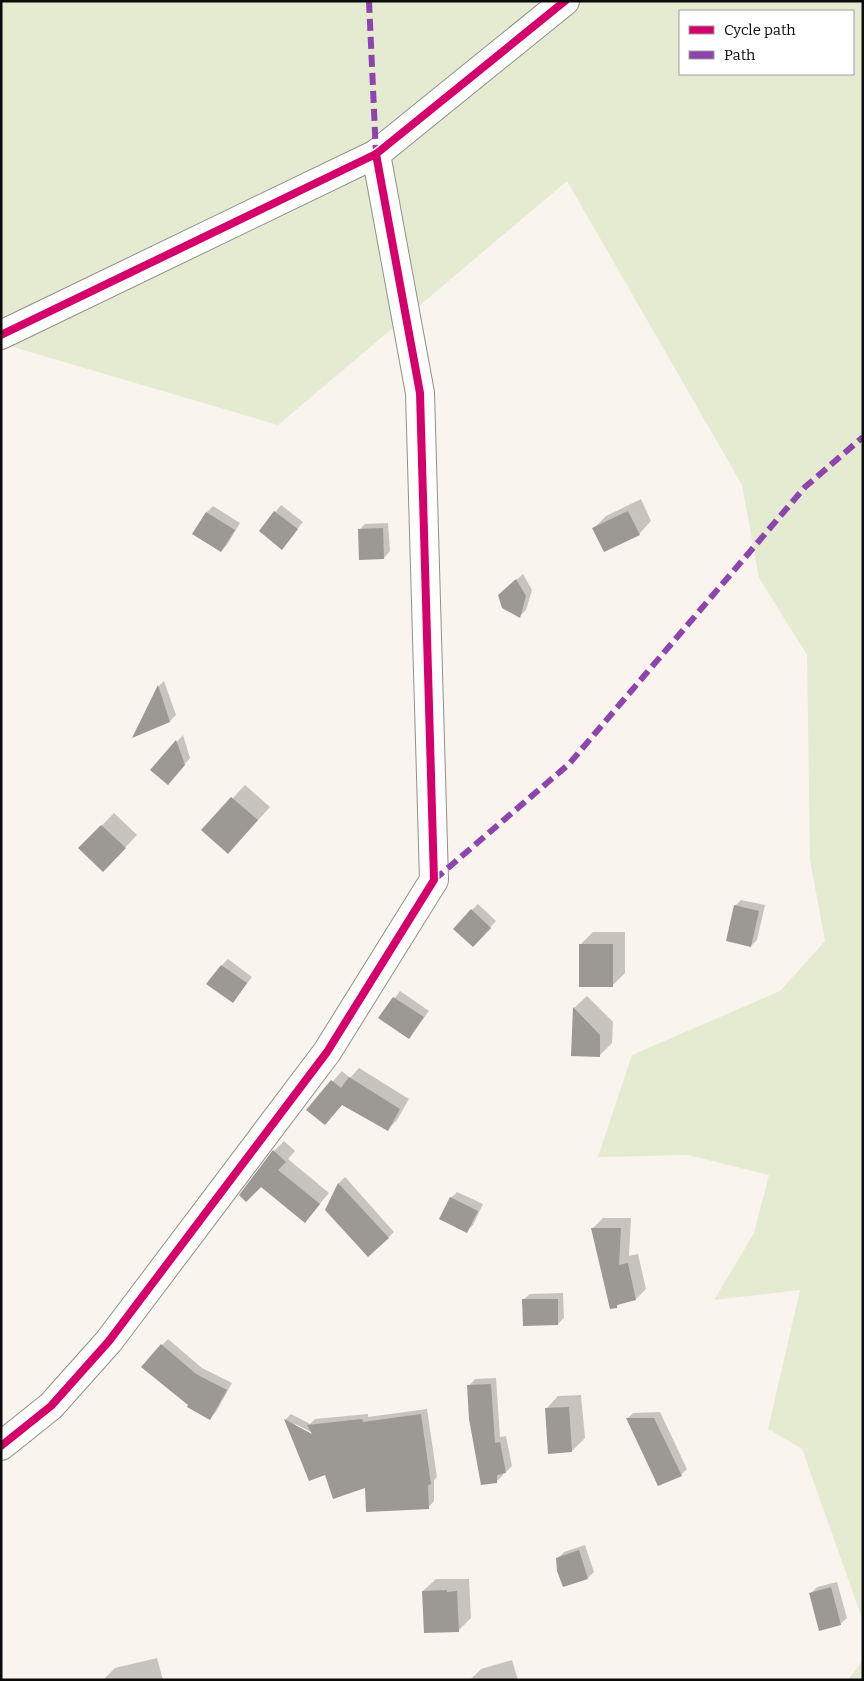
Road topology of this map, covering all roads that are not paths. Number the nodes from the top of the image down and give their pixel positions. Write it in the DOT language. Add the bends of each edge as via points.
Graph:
graph roads {
  1 [pos="565,1"];
  2 [pos="376,154"];
  3 [pos="1,334"];
  4 [pos="1,1446"];
  1 -- 2 [label="street"];
  2 -- 3 [label="street"];
  2 -- 4 [label="street" via="420,394 434,880 327,1052 109,1341 51,1406"];
}
